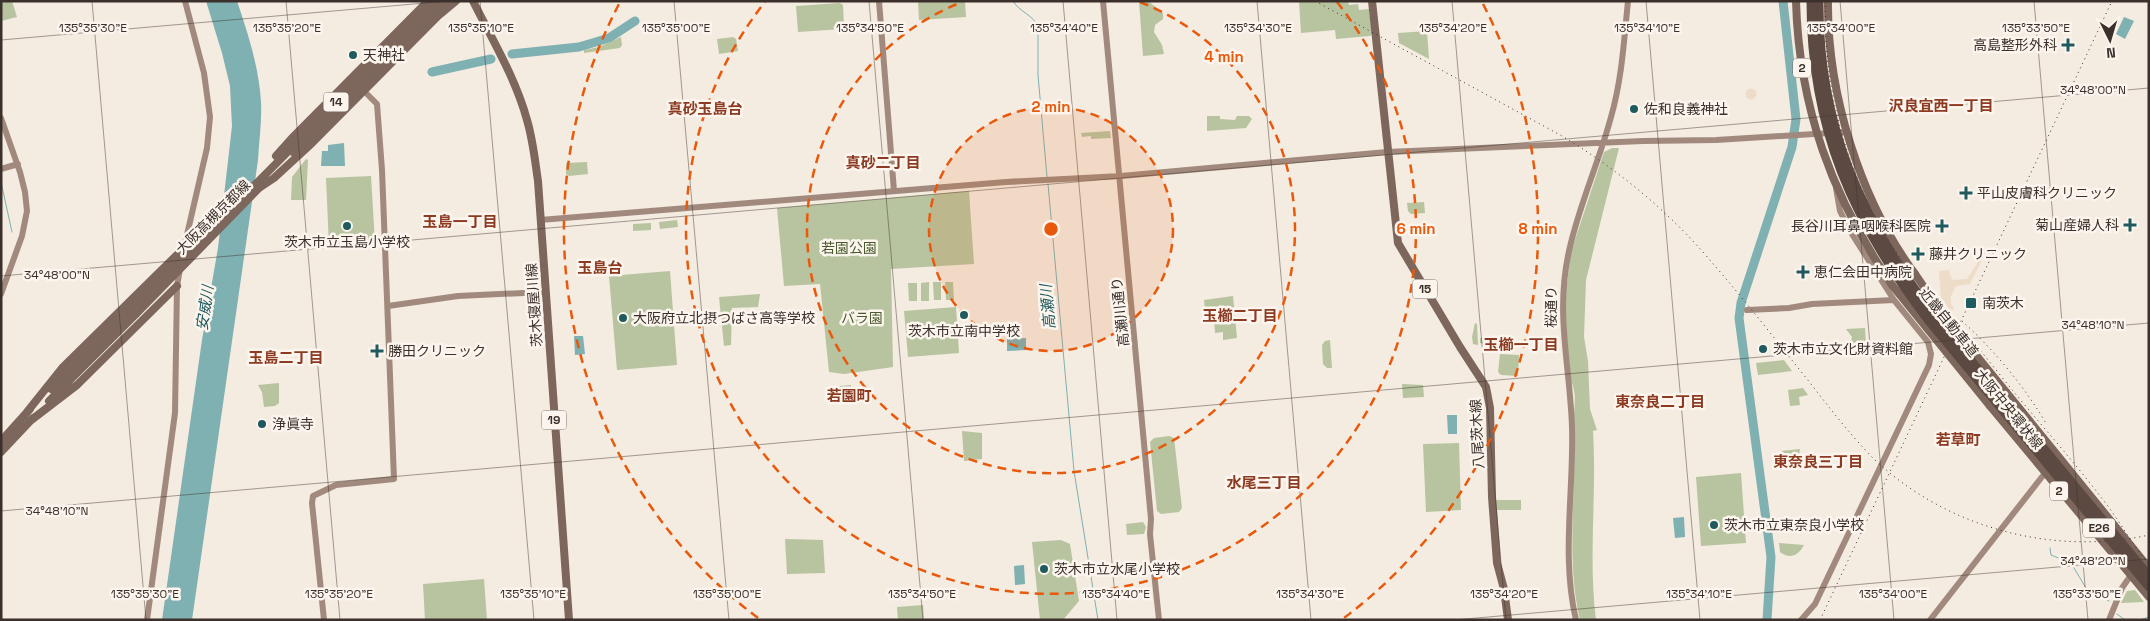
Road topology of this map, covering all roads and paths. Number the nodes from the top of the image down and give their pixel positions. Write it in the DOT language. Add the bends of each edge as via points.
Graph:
graph roads {
  1 [pos="185,1"];
  2 [pos="428,1"];
  3 [pos="437,1"];
  4 [pos="445,1"];
  5 [pos="456,1"];
  6 [pos="472,1"];
  7 [pos="878,1"];
  8 [pos="1103,1"];
  9 [pos="1372,1"];
  10 [pos="1628,1"];
  11 [pos="1796,1"];
  12 [pos="1811,1"];
  13 [pos="1820,1"];
  14 [pos="1828,1"];
  15 [pos="367,94"];
  16 [pos="1,118"];
  17 [pos="1848,132"];
  18 [pos="1817,134"];
  19 [pos="1604,143"];
  20 [pos="1387,152"];
  21 [pos="18,164"];
  22 [pos="1,169"];
  23 [pos="1121,176"];
  24 [pos="1834,182"];
  25 [pos="259,188"];
  26 [pos="894,191"];
  27 [pos="236,204"];
  28 [pos="540,220"];
  29 [pos="184,248"];
  30 [pos="161,270"];
  31 [pos="179,275"];
  32 [pos="177,286"];
  33 [pos="545,292"];
  34 [pos="1,294"];
  35 [pos="1894,300"];
  36 [pos="388,306"];
  37 [pos="1747,310"];
  38 [pos="134,311"];
  39 [pos="27,412"];
  40 [pos="30,420"];
  41 [pos="1,441"];
  42 [pos="1,452"];
  43 [pos="2045,473"];
  44 [pos="2146,558"];
  45 [pos="2149,568"];
  46 [pos="2130,574"];
  47 [pos="2149,576"];
  48 [pos="2149,587"];
  49 [pos="2149,597"];
  50 [pos="147,620"];
  51 [pos="324,620"];
  52 [pos="569,620"];
  53 [pos="1160,620"];
  54 [pos="1508,620"];
  55 [pos="1576,620"];
  56 [pos="1801,620"];
  57 [pos="1930,620"];
  58 [pos="2109,620"];
  1 -- 29 [label="street" via="204,73 210,117 207,148"];
  2 -- 27 [label="main road, 14" via="294,136"];
  3 -- 27 [label="main road, 大阪高槻京都線 / 14"];
  4 -- 25 [label="main road, 大阪高槻京都線 / 14"];
  5 -- 25 [label="main road, 14" via="312,143"];
  6 -- 28 [label="main road, 茨木寝屋川線 / 19" via="517,90 527,118 533,145"];
  7 -- 26 [label="street"];
  8 -- 23 [label="street, 高瀬川通り"];
  9 -- 20 [label="main road, 八尾茨木線 / 15"];
  10 -- 19 [label="street, 桜通り" via="1621,70"];
  11 -- 18 [label="main road, 大阪中央環状線 / 2" via="1801,58"];
  12 -- 48 [label="highway, 近畿自動車道 / E26, bridge" via="1815,75 1826,125 1842,175 1867,230 1896,278 1929,321"];
  13 -- 47 [label="highway, 近畿自動車道 / E26, bridge" via="1822,65 1833,122 1849,171 1875,227 1935,316"];
  14 -- 17 [label="main road, 大阪中央環状線 / 2" via="1832,67"];
  15 -- 36 [label="street" via="377,106"];
  16 -- 21 [label="street"];
  17 -- 18 [label="street"];
  17 -- 44 [label="main road, 大阪中央環状線 / 2, bridge" via="1882,224 1941,312"];
  18 -- 19 [label="street"];
  18 -- 24 [label="main road, 大阪中央環状線 / 2"];
  19 -- 20 [label="street"];
  19 -- 55 [label="street, 桜通り" via="1569,250 1562,305 1572,425 1570,583"];
  20 -- 23 [label="street"];
  20 -- 54 [label="main road, 八尾茨木線 / 15" via="1398,243 1486,387 1490,408 1497,563"];
  21 -- 22 [label="street"];
  21 -- 34 [label="street" via="27,211 22,236"];
  23 -- 26 [label="street"];
  23 -- 53 [label="street, 高瀬川通り"];
  24 -- 35 [label="street" via="1840,211 1850,231"];
  24 -- 43 [label="main road, 大阪中央環状線 / 2, bridge" via="1852,221 1892,284"];
  25 -- 38 [label="main road, 大阪高槻京都線 / 14, bridge"];
  26 -- 28 [label="street"];
  27 -- 38 [label="main road, 大阪高槻京都線 / 14, bridge"];
  28 -- 33 [label="main road, 茨木寝屋川線 / 19"];
  29 -- 30 [label="main road"];
  29 -- 31 [label="street"];
  30 -- 31 [label="main road" via="173,270"];
  30 -- 39 [label="main road" via="63,367"];
  31 -- 32 [label="street"];
  32 -- 40 [label="main road" via="78,385"];
  32 -- 50 [label="street" via="175,413"];
  33 -- 36 [label="street" via="458,296"];
  33 -- 52 [label="main road, 茨木寝屋川線 / 19"];
  35 -- 37 [label="street"];
  35 -- 56 [label="street" via="1928,342 1929,365 1815,604"];
  36 -- 51 [label="street" via="394,479 336,485 314,496 312,503"];
  38 -- 39 [label="main road, 大阪高槻京都線 / 14"];
  38 -- 40 [label="main road, 大阪高槻京都線 / 14"];
  39 -- 41 [label="main road, 大阪高槻京都線 / 14"];
  40 -- 42 [label="main road, 大阪高槻京都線 / 14"];
  43 -- 46 [label="main road, 大阪中央環状線 / 2"];
  43 -- 57 [label="street"];
  44 -- 45 [label="main road, 大阪中央環状線 / 2"];
  44 -- 46 [label="street"];
  46 -- 49 [label="main road, 大阪中央環状線 / 2"];
  46 -- 58 [label="street"];
}
